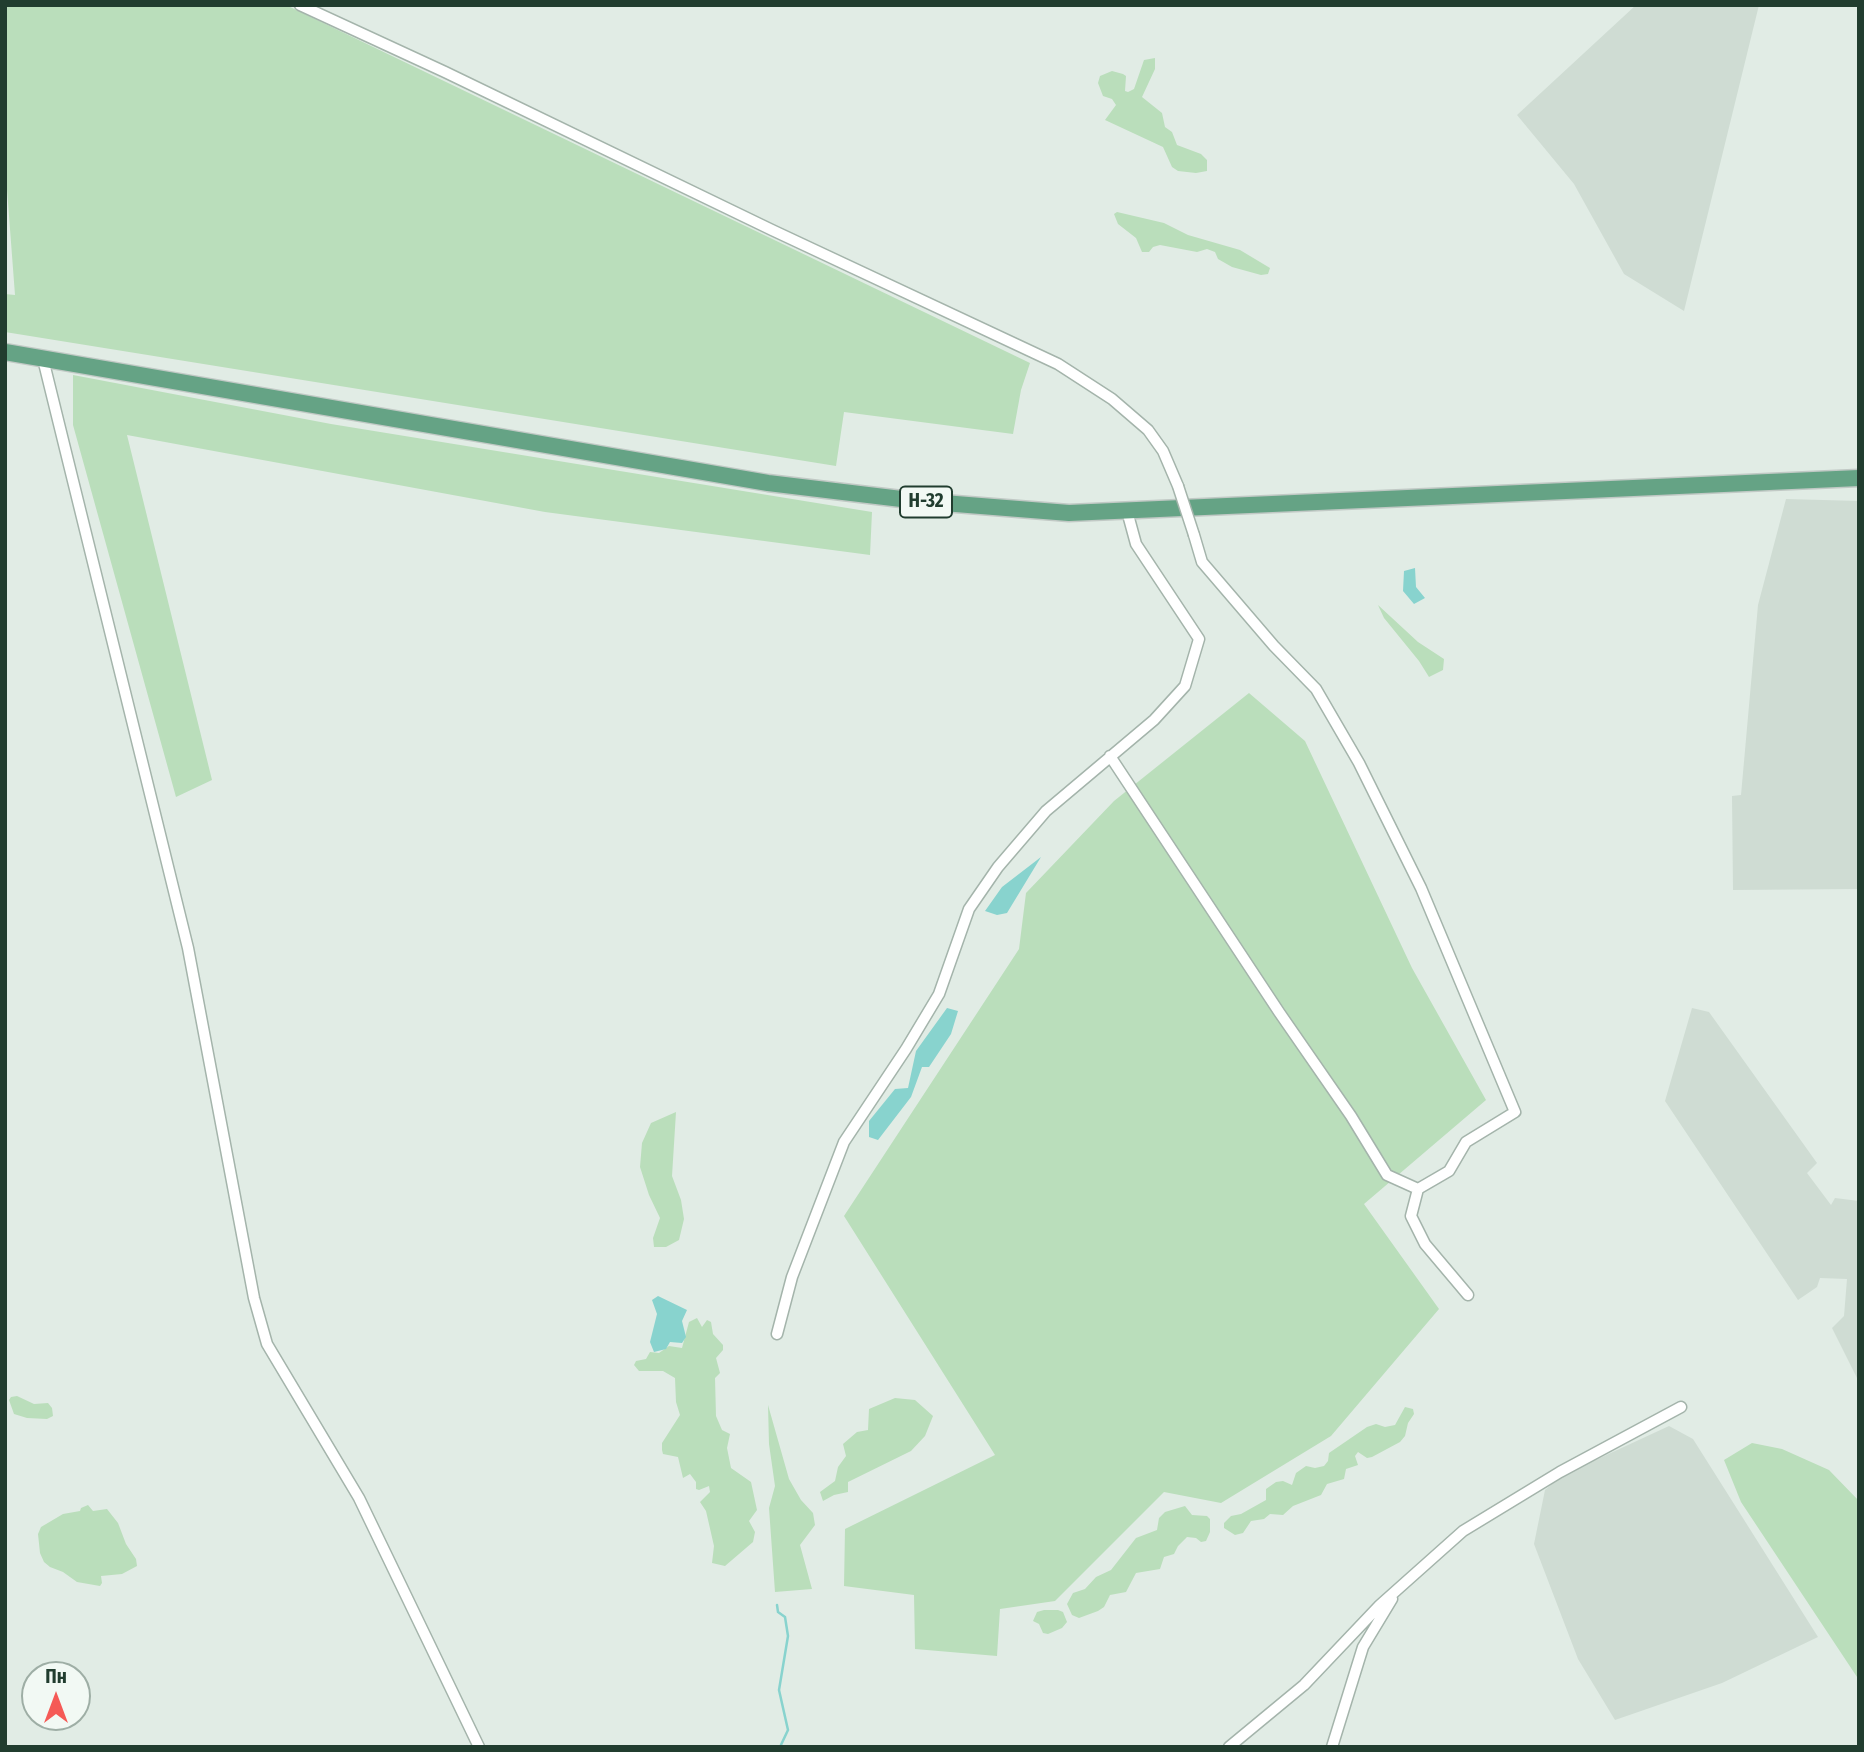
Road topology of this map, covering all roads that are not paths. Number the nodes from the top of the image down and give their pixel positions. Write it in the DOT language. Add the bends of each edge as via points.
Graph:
graph roads {
  1 [pos="300,5"];
  2 [pos="5,352"];
  3 [pos="43,359"];
  4 [pos="1859,478"];
  5 [pos="1127,511"];
  6 [pos="1110,756"];
  7 [pos="1418,1189"];
  8 [pos="1468,1295"];
  9 [pos="777,1334"];
  10 [pos="1681,1407"];
  11 [pos="1396,1591"];
  12 [pos="479,1747"];
  13 [pos="1229,1747"];
  14 [pos="1332,1747"];
  1 -- 7 [label="street, bridge" via="1058,364 1112,399 1147,430 1163,451 1178,486 1202,562 1316,689 1359,763 1421,888 1515,1112 1465,1142 1449,1171"];
  2 -- 3 [label="main road, Н-32"];
  3 -- 5 [label="main road, Н-32" via="768,483 1069,513"];
  3 -- 12 [label="street" via="188,948 254,1298 267,1344 359,1498"];
  4 -- 5 [label="main road, Н-32"];
  5 -- 6 [label="street" via="1136,544 1199,639 1185,686 1154,720"];
  6 -- 7 [label="street" via="1387,1175"];
  6 -- 9 [label="street" via="1046,811 969,909 939,993 844,1142 792,1277"];
  7 -- 8 [label="street" via="1411,1216 1425,1244"];
  10 -- 11 [label="street" via="1463,1531"];
  11 -- 13 [label="street" via="1304,1685"];
  11 -- 14 [label="street" via="1363,1647"];
}
